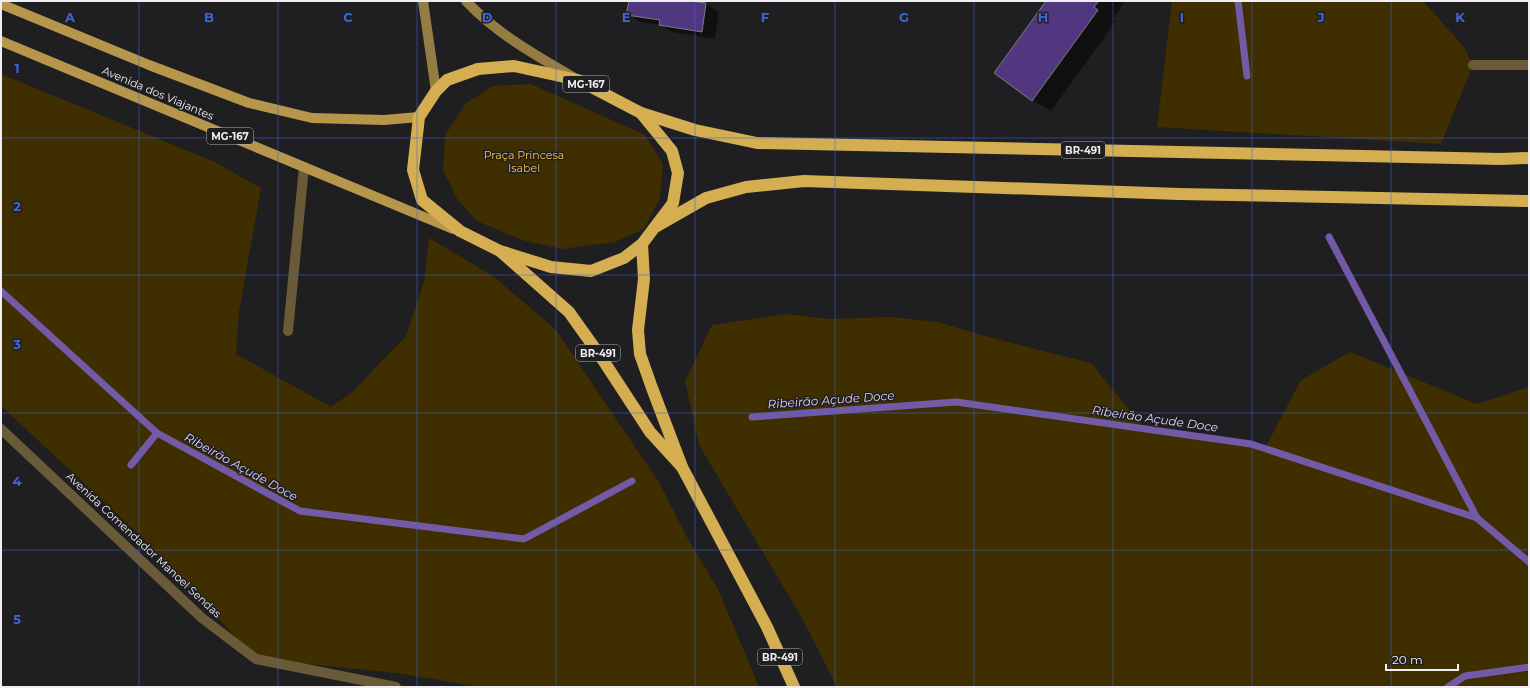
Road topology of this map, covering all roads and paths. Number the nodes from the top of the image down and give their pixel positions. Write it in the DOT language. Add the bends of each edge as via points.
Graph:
graph roads {
  1 [pos="424,1"];
  2 [pos="466,1"];
  3 [pos="1,4"];
  4 [pos="1,40"];
  5 [pos="1473,65"];
  6 [pos="1529,66"];
  7 [pos="578,80"];
  8 [pos="436,91"];
  9 [pos="641,113"];
  10 [pos="419,117"];
  11 [pos="1529,158"];
  12 [pos="304,167"];
  13 [pos="1529,201"];
  14 [pos="656,227"];
  15 [pos="460,231"];
  16 [pos="642,244"];
  17 [pos="500,250"];
  18 [pos="288,331"];
  19 [pos="1,429"];
  20 [pos="682,468"];
  21 [pos="396,687"];
  22 [pos="794,687"];
  1 -- 8 [label="main road"];
  2 -- 7 [label="main road" via="476,12 519,45"];
  3 -- 10 [label="main road, Avenida dos Viajantes" via="149,65 250,103 312,118 384,120"];
  4 -- 12 [label="main road, Avenida dos Viajantes / MG-167"];
  5 -- 6 [label="street"];
  7 -- 8 [label="highway, MG-167" via="514,66 478,69 447,80"];
  7 -- 9 [label="highway, MG-167"];
  8 -- 10 [label="highway, MG-167"];
  9 -- 11 [label="highway, BR-491" via="695,130 757,142"];
  9 -- 14 [label="highway, MG-167" via="672,151 678,174 672,203"];
  10 -- 15 [label="highway, MG-167" via="413,170 422,200"];
  12 -- 15 [label="main road, Avenida dos Viajantes / MG-167"];
  12 -- 18 [label="street"];
  13 -- 14 [label="highway" via="1171,194 804,181 746,187 706,198"];
  14 -- 16 [label="highway, MG-167"];
  15 -- 17 [label="highway, MG-167"];
  16 -- 17 [label="highway, MG-167" via="624,258 591,271 551,268"];
  16 -- 20 [label="highway, BR-491" via="644,279 638,330 640,354"];
  17 -- 20 [label="highway, BR-491" via="569,312 650,432"];
  19 -- 21 [label="street, Avenida Comendador Manoel Sendas" via="202,618 256,659"];
  20 -- 22 [label="highway, BR-491" via="767,627"];
}
